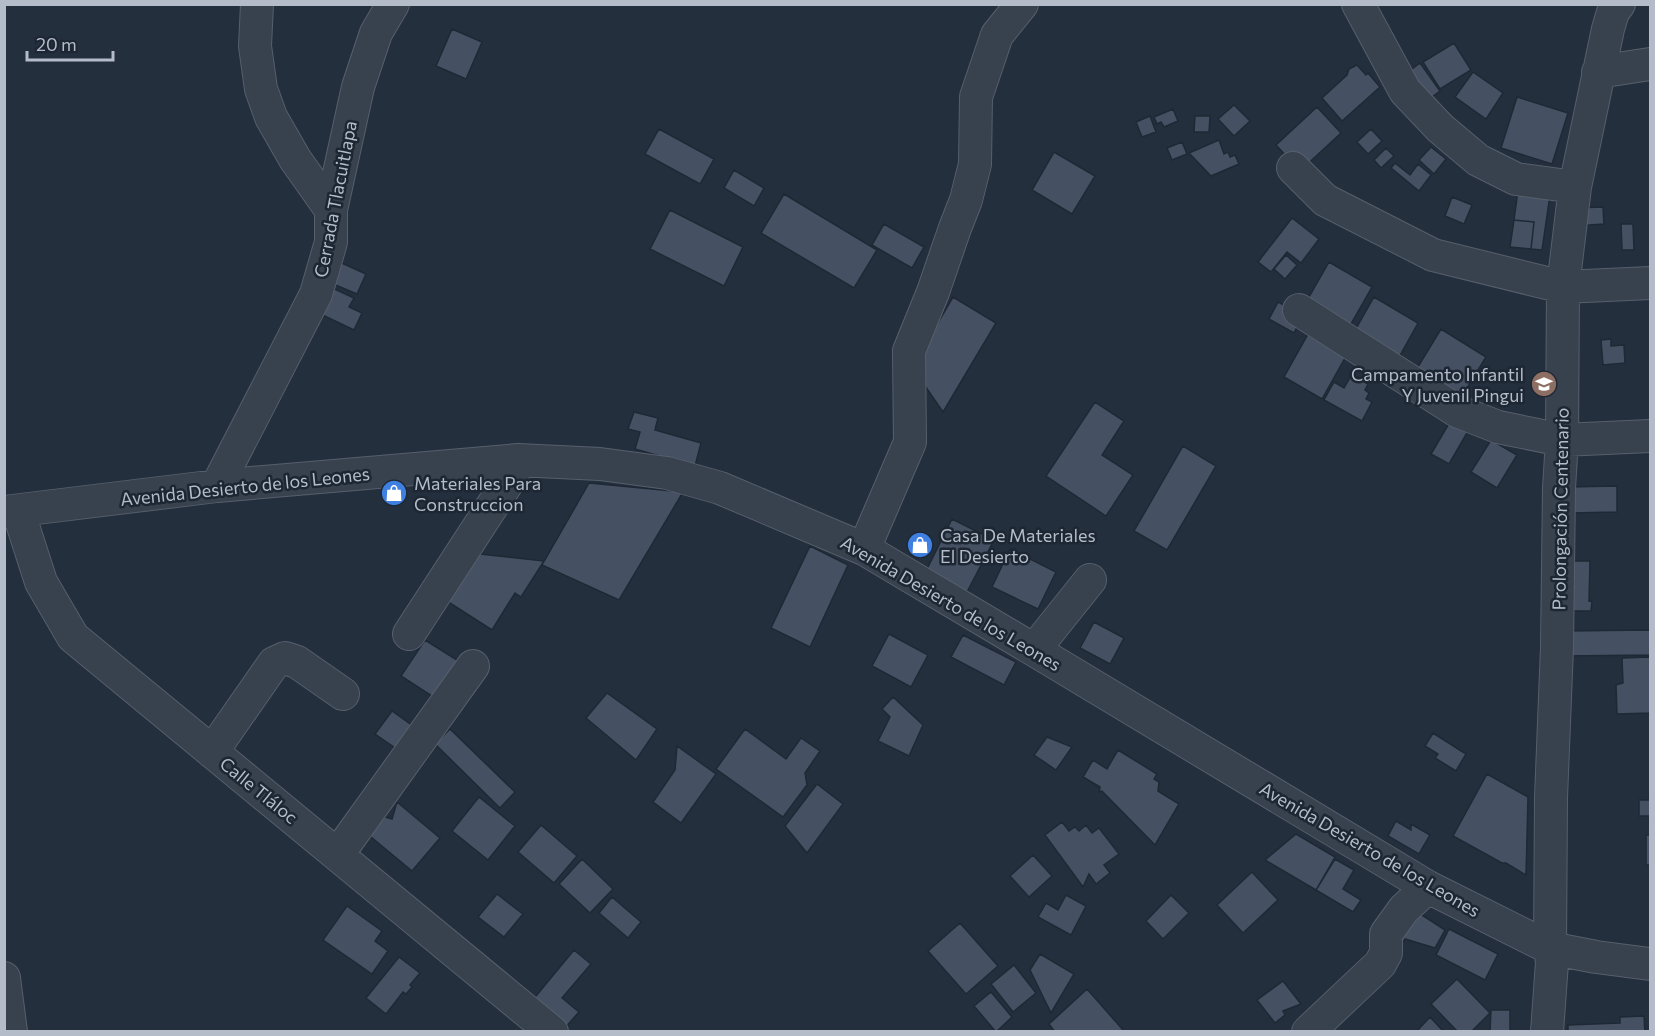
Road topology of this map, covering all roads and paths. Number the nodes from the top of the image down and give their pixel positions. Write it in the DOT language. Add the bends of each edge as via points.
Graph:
graph roads {
  1 [pos="257,4"];
  2 [pos="393,4"];
  3 [pos="1022,4"];
  4 [pos="1358,4"];
  5 [pos="1619,4"];
  6 [pos="1650,64"];
  7 [pos="1598,72"];
  8 [pos="1293,168"];
  9 [pos="1575,187"];
  10 [pos="331,210"];
  11 [pos="1650,283"];
  12 [pos="1563,287"];
  13 [pos="1299,310"];
  14 [pos="1650,436"];
  15 [pos="1562,440"];
  16 [pos="518,460"];
  17 [pos="217,486"];
  18 [pos="14,511"];
  19 [pos="864,549"];
  20 [pos="1090,580"];
  21 [pos="409,634"];
  22 [pos="1034,650"];
  23 [pos="474,666"];
  24 [pos="343,694"];
  25 [pos="212,752"];
  26 [pos="338,854"];
  27 [pos="1428,887"];
  28 [pos="1550,948"];
  29 [pos="1650,964"];
  30 [pos="4,978"];
  31 [pos="11,1032"];
  32 [pos="552,1032"];
  33 [pos="1308,1032"];
  34 [pos="1547,1032"];
  1 -- 10 [label="street" via="255,46 261,89 271,117"];
  2 -- 10 [label="street, Cerrada Tlacuitlapa" via="376,33 358,87"];
  3 -- 19 [label="street" via="997,35 976,97 975,164 966,200 909,351 910,442"];
  4 -- 9 [label="street" via="1405,91 1440,128 1478,160 1516,179"];
  5 -- 7 [label="street, Prolongación Centenario" via="1608,29"];
  6 -- 7 [label="street"];
  7 -- 9 [label="street, Prolongación Centenario"];
  8 -- 12 [label="street" via="1325,200 1433,255"];
  9 -- 12 [label="street, Prolongación Centenario"];
  10 -- 17 [label="street, Cerrada Tlacuitlapa" via="331,242 316,294"];
  11 -- 12 [label="street"];
  12 -- 15 [label="street, Prolongación Centenario"];
  13 -- 15 [label="street" via="1457,411 1498,426"];
  14 -- 15 [label="street"];
  15 -- 28 [label="street, Prolongación Centenario"];
  16 -- 17 [label="street, Avenida Desierto de los Leones"];
  16 -- 19 [label="street, Avenida Desierto de los Leones" via="600,464 668,473 720,488"];
  16 -- 21 [label="street" via="513,474"];
  17 -- 18 [label="street, Avenida Desierto de los Leones"];
  18 -- 25 [label="street, Calle Tláloc" via="22,523 40,582 73,637"];
  19 -- 22 [label="street, Avenida Desierto de los Leones"];
  20 -- 22 [label="street"];
  22 -- 27 [label="street, Avenida Desierto de los Leones"];
  23 -- 26 [label="street"];
  24 -- 25 [label="street" via="285,658 274,663"];
  25 -- 26 [label="street, Calle Tláloc"];
  26 -- 32 [label="street, Calle Tláloc"];
  27 -- 28 [label="street, Avenida Desierto de los Leones"];
  27 -- 33 [label="street" via="1404,909 1386,934 1386,953 1380,964"];
  28 -- 29 [label="street, Avenida Desierto de los Leones"];
  28 -- 34 [label="street, Prolongación Centenario"];
  30 -- 31 [label="street"];
}
